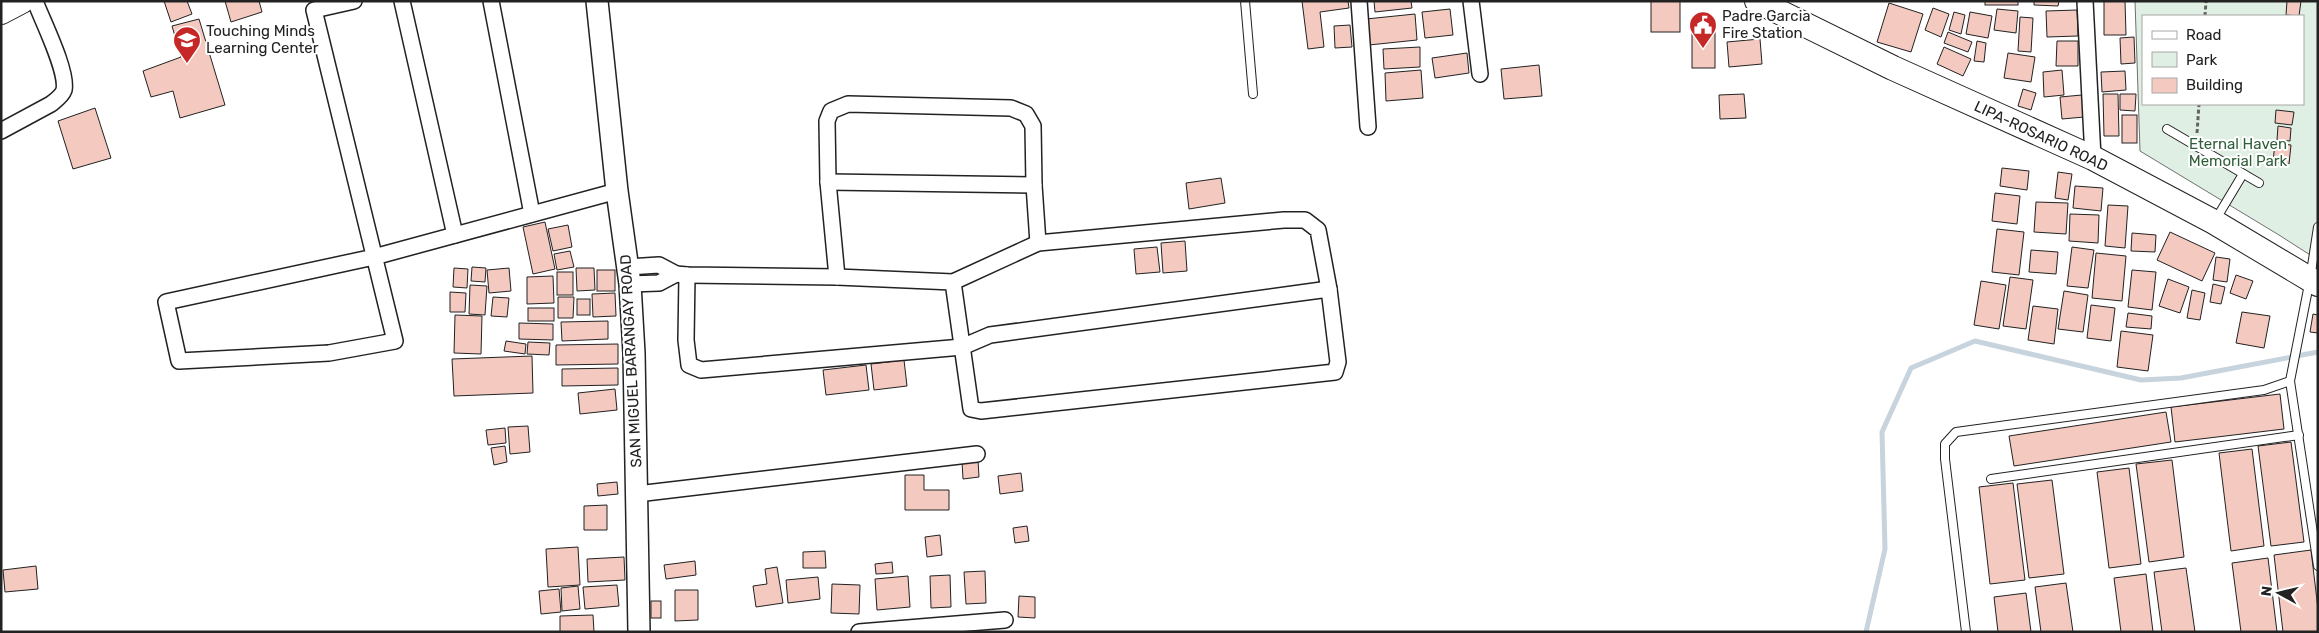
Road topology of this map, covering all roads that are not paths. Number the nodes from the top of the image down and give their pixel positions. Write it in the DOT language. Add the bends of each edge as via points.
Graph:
graph roads {
  1 [pos="35,1"];
  2 [pos="354,1"];
  3 [pos="402,1"];
  4 [pos="491,1"];
  5 [pos="597,1"];
  6 [pos="1244,1"];
  7 [pos="1359,1"];
  8 [pos="1471,1"];
  9 [pos="1757,1"];
  10 [pos="2085,1"];
  11 [pos="1480,74"];
  12 [pos="1254,94"];
  13 [pos="1368,128"];
  14 [pos="2167,129"];
  15 [pos="1,131"];
  16 [pos="2093,158"];
  17 [pos="2243,174"];
  18 [pos="828,182"];
  19 [pos="2259,183"];
  20 [pos="1034,185"];
  21 [pos="617,191"];
  22 [pos="532,214"];
  23 [pos="2214,222"];
  24 [pos="2318,228"];
  25 [pos="455,235"];
  26 [pos="1038,243"];
  27 [pos="374,257"];
  28 [pos="681,274"];
  29 [pos="629,276"];
  30 [pos="837,277"];
  31 [pos="953,282"];
  32 [pos="2314,282"];
  33 [pos="1329,289"];
  34 [pos="962,347"];
  35 [pos="2290,381"];
  36 [pos="2299,435"];
  37 [pos="977,454"];
  38 [pos="1991,479"];
  39 [pos="637,494"];
  40 [pos="2318,566"];
  41 [pos="1004,620"];
  42 [pos="639,632"];
  43 [pos="859,632"];
  44 [pos="1966,632"];
  1 -- 15 [label="street" via="62,68 64,88 51,104"];
  2 -- 27 [label="street" via="314,10"];
  3 -- 25 [label="street"];
  4 -- 22 [label="street"];
  5 -- 21 [label="street, SAN MIGUEL BARANGAY ROAD"];
  6 -- 12 [label="lane"];
  7 -- 13 [label="street"];
  8 -- 11 [label="street"];
  9 -- 16 [label="main road, LIPA-ROSARIO ROAD" via="1893,68"];
  10 -- 16 [label="street"];
  14 -- 17 [label="lane"];
  16 -- 23 [label="main road, LIPA-ROSARIO ROAD"];
  17 -- 19 [label="lane"];
  17 -- 23 [label="lane"];
  18 -- 20 [label="street"];
  18 -- 20 [label="street" via="826,121 831,111 848,104 1011,108 1026,114 1033,126"];
  18 -- 30 [label="street"];
  20 -- 26 [label="street"];
  21 -- 22 [label="street"];
  21 -- 29 [label="street, SAN MIGUEL BARANGAY ROAD"];
  22 -- 25 [label="street"];
  23 -- 32 [label="main road, LIPA-ROSARIO ROAD"];
  24 -- 32 [label="lane"];
  25 -- 27 [label="street"];
  26 -- 31 [label="street"];
  26 -- 33 [label="street" via="1305,220 1318,230"];
  27 -- 27 [label="street" via="166,302 179,361 329,353 395,342"];
  28 -- 29 [label="street" via="659,265"];
  28 -- 30 [label="street"];
  28 -- 34 [label="street" via="689,365 701,370"];
  29 -- 39 [label="street, SAN MIGUEL BARANGAY ROAD"];
  30 -- 31 [label="street"];
  31 -- 34 [label="street"];
  32 -- 35 [label="lane"];
  33 -- 34 [label="street" via="990,335"];
  33 -- 34 [label="street" via="1338,362 1335,372 981,411 971,409"];
  35 -- 36 [label="lane"];
  35 -- 44 [label="lane" via="2264,390 1956,432 1945,444 1945,459"];
  36 -- 38 [label="lane"];
  36 -- 40 [label="lane"];
  37 -- 39 [label="street"];
  39 -- 42 [label="street, SAN MIGUEL BARANGAY ROAD"];
  41 -- 43 [label="street"];
}
